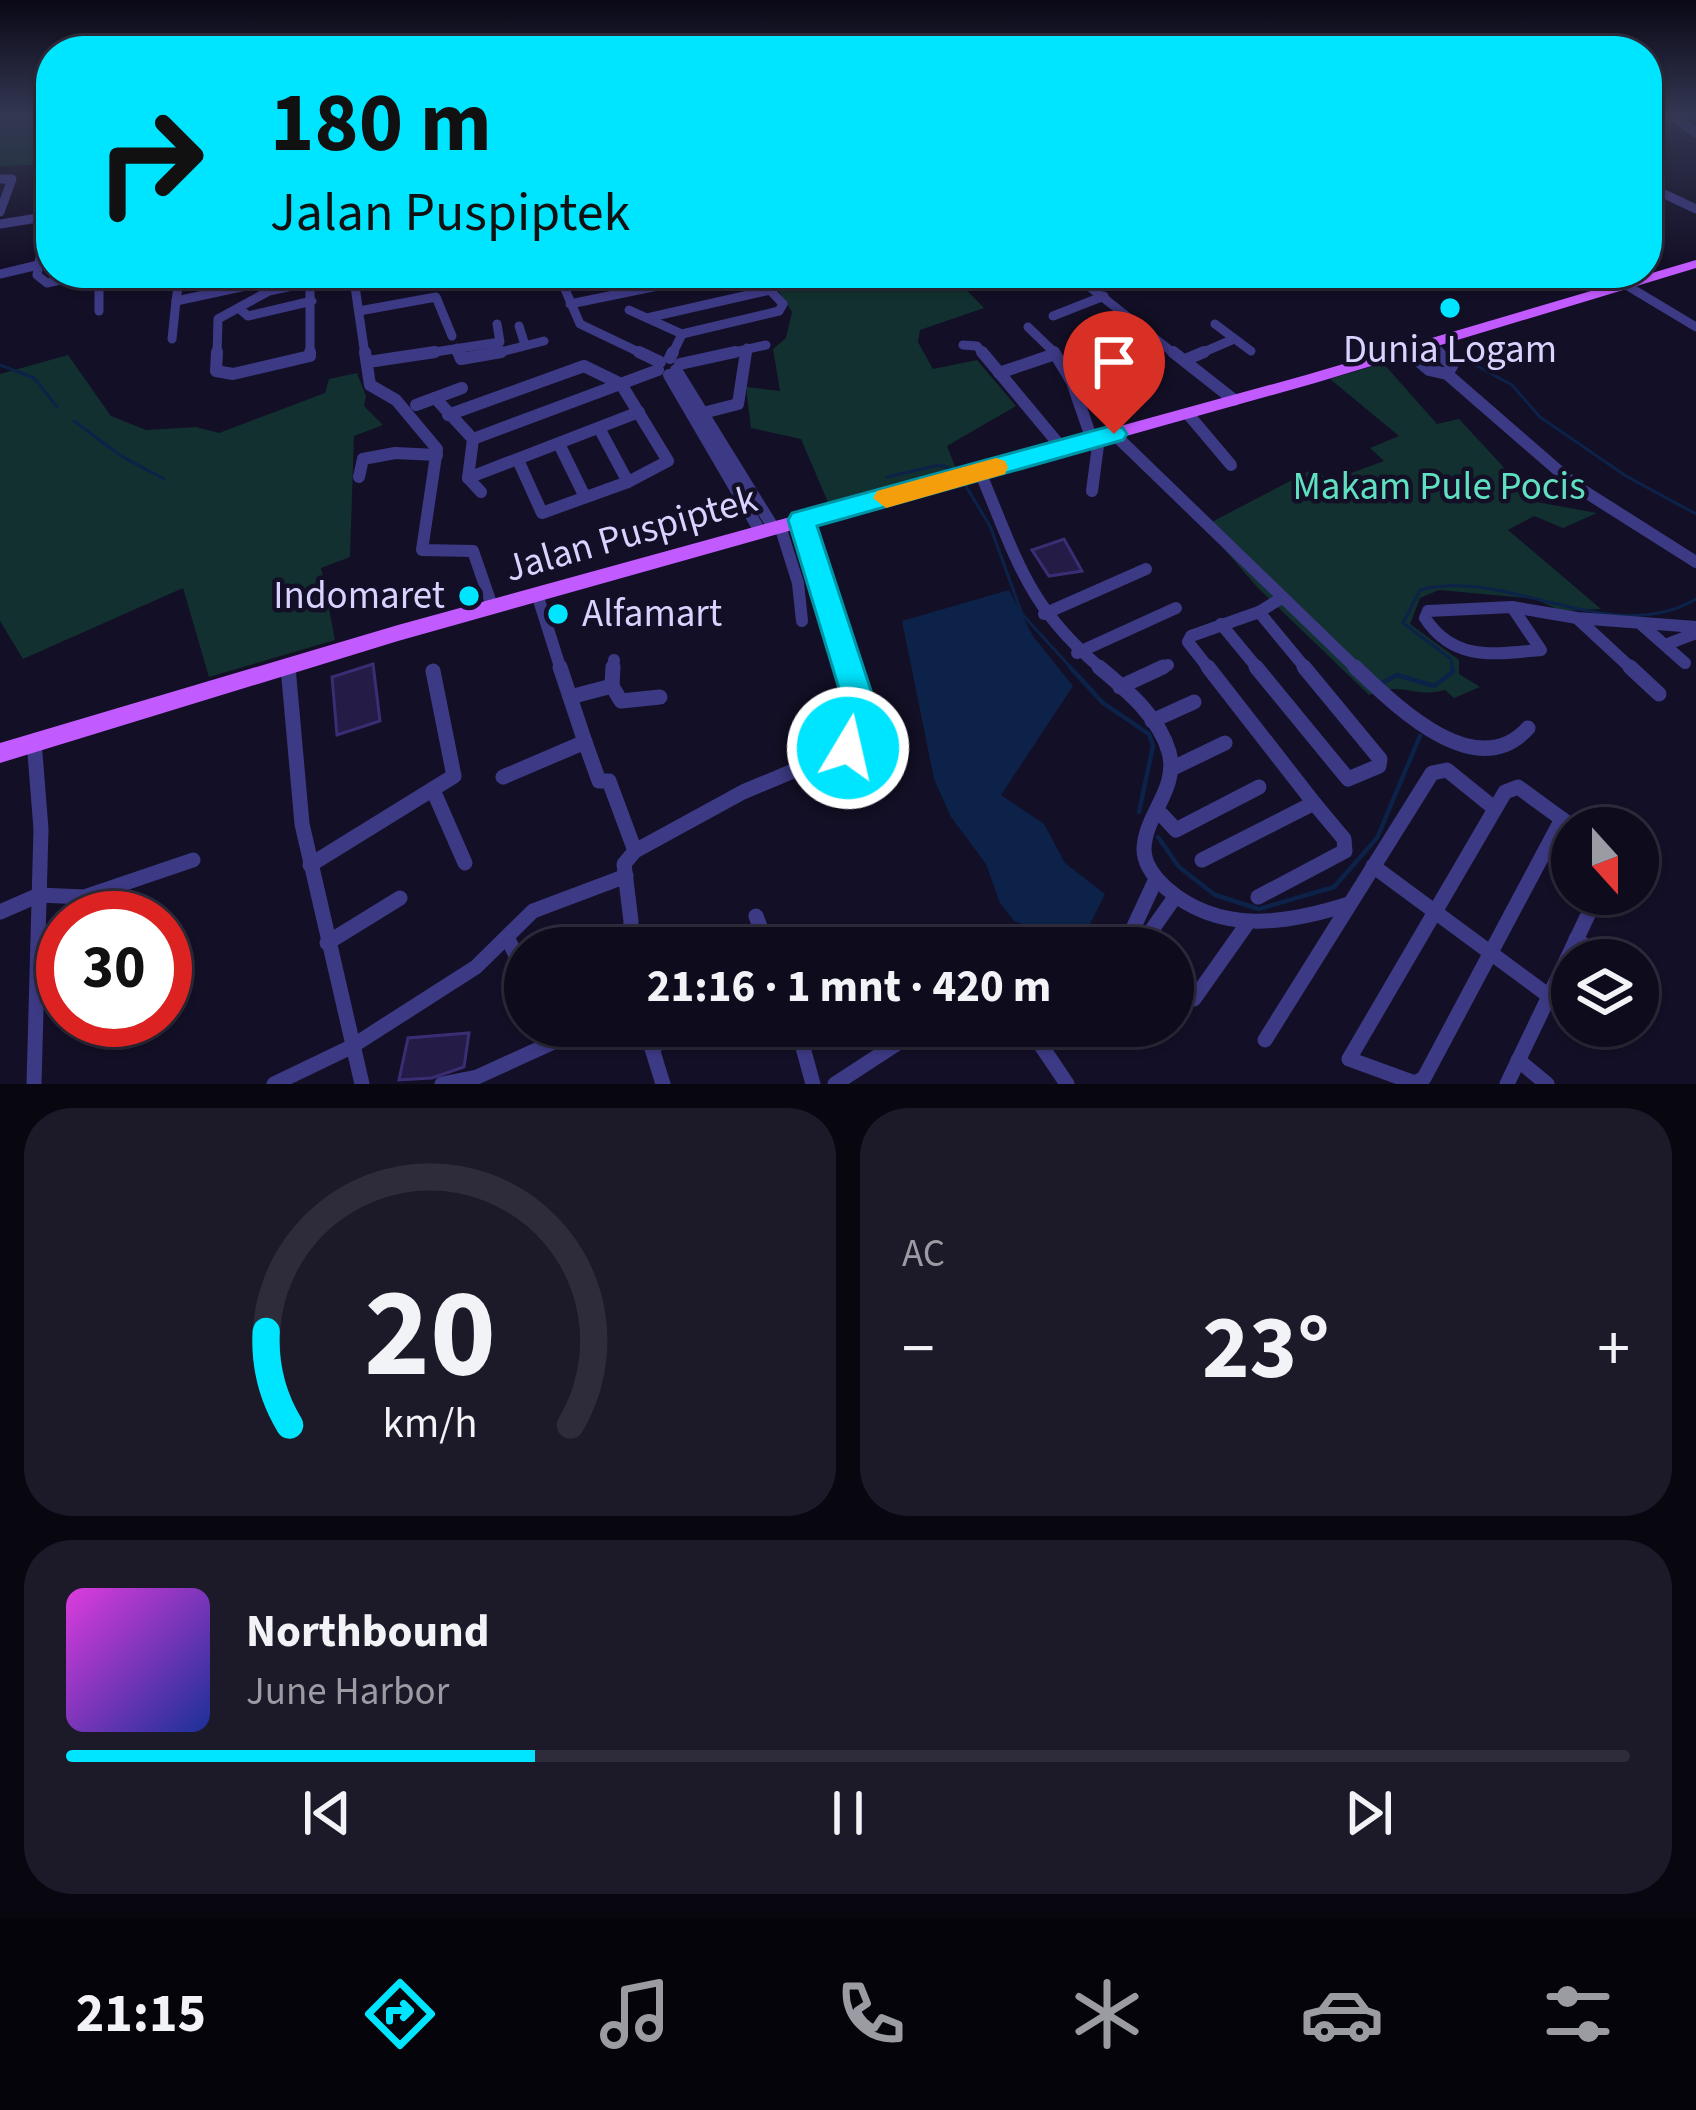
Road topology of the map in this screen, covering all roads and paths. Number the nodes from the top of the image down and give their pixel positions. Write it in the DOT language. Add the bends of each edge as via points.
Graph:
graph roads {
  1 [pos="0,179"];
  2 [pos="1662,192"];
  3 [pos="1,204"];
  4 [pos="1696,208"];
  5 [pos="36,218"];
  6 [pos="0,224"];
  7 [pos="1696,264"];
  8 [pos="36,266"];
  9 [pos="1662,271"];
  10 [pos="0,274"];
  11 [pos="93,288"];
  12 [pos="178,288"];
  13 [pos="238,288"];
  14 [pos="254,288"];
  15 [pos="308,288"];
  16 [pos="356,288"];
  17 [pos="564,288"];
  18 [pos="648,288"];
  19 [pos="1093,288"];
  20 [pos="1616,288"];
  21 [pos="1631,288"];
  22 [pos="233,289"];
  23 [pos="1104,296"];
  24 [pos="176,301"];
  25 [pos="312,301"];
  26 [pos="570,304"];
  27 [pos="242,310"];
  28 [pos="629,310"];
  29 [pos="100,311"];
  30 [pos="359,311"];
  31 [pos="1053,316"];
  32 [pos="647,318"];
  33 [pos="497,324"];
  34 [pos="1215,324"];
  35 [pos="519,326"];
  36 [pos="1028,327"];
  37 [pos="1696,327"];
  38 [pos="682,334"];
  39 [pos="172,339"];
  40 [pos="1234,339"];
  41 [pos="544,341"];
  42 [pos="455,342"];
  43 [pos="1430,343"];
  44 [pos="525,345"];
  45 [pos="766,345"];
  46 [pos="963,345"];
  47 [pos="747,348"];
  48 [pos="1406,350"];
  49 [pos="1251,351"];
  50 [pos="1054,354"];
  51 [pos="1185,360"];
  52 [pos="368,362"];
  53 [pos="669,366"];
  54 [pos="999,373"];
  55 [pos="1447,374"];
  56 [pos="621,384"];
  57 [pos="435,398"];
  58 [pos="1234,400"];
  59 [pos="416,405"];
  60 [pos="472,406"];
  61 [pos="639,412"];
  62 [pos="703,413"];
  63 [pos="1188,414"];
  64 [pos="448,415"];
  65 [pos="599,428"];
  66 [pos="1102,437"];
  67 [pos="473,439"];
  68 [pos="560,444"];
  69 [pos="1062,448"];
  70 [pos="719,450"];
  71 [pos="436,455"];
  72 [pos="518,460"];
  73 [pos="1231,465"];
  74 [pos="980,472"];
  75 [pos="359,477"];
  76 [pos="468,478"];
  77 [pos="628,482"];
  78 [pos="1092,491"];
  79 [pos="481,492"];
  80 [pos="584,497"];
  81 [pos="802,520"];
  82 [pos="771,528"];
  83 [pos="1696,562"];
  84 [pos="1146,568"];
  85 [pos="537,594"];
  86 [pos="1280,599"];
  87 [pos="493,606"];
  88 [pos="1512,607"];
  89 [pos="1176,608"];
  90 [pos="1259,613"];
  91 [pos="1044,614"];
  92 [pos="1577,618"];
  93 [pos="802,621"];
  94 [pos="1221,624"];
  95 [pos="1641,624"];
  96 [pos="1696,630"];
  97 [pos="1665,645"];
  98 [pos="1078,652"];
  99 [pos="614,660"];
  100 [pos="1684,663"];
  101 [pos="289,665"];
  102 [pos="1168,665"];
  103 [pos="433,671"];
  104 [pos="612,686"];
  105 [pos="1120,687"];
  106 [pos="1659,694"];
  107 [pos="570,697"];
  108 [pos="660,697"];
  109 [pos="1194,702"];
  110 [pos="1152,721"];
  111 [pos="1528,728"];
  112 [pos="34,741"];
  113 [pos="586,742"];
  114 [pos="1225,743"];
  115 [pos="0,753"];
  116 [pos="1171,769"];
  117 [pos="503,776"];
  118 [pos="1259,787"];
  119 [pos="433,790"];
  120 [pos="1314,803"];
  121 [pos="1494,808"];
  122 [pos="1551,810"];
  123 [pos="1161,814"];
  124 [pos="634,851"];
  125 [pos="1551,853"];
  126 [pos="193,860"];
  127 [pos="1202,860"];
  128 [pos="465,863"];
  129 [pos="310,865"];
  130 [pos="1372,866"];
  131 [pos="626,876"];
  132 [pos="1156,879"];
  133 [pos="40,891"];
  134 [pos="102,891"];
  135 [pos="36,897"];
  136 [pos="1175,897"];
  137 [pos="400,898"];
  138 [pos="1258,898"];
  139 [pos="1349,904"];
  140 [pos="1434,911"];
  141 [pos="0,912"];
  142 [pos="1588,915"];
  143 [pos="756,916"];
  144 [pos="1303,920"];
  145 [pos="1246,924"];
  146 [pos="521,927"];
  147 [pos="628,927"];
  148 [pos="760,927"];
  149 [pos="1138,927"];
  150 [pos="1148,927"];
  151 [pos="1576,939"];
  152 [pos="504,943"];
  153 [pos="327,944"];
  154 [pos="1323,945"];
  155 [pos="1491,953"];
  156 [pos="1551,992"];
  157 [pos="1549,996"];
  158 [pos="1194,999"];
  159 [pos="36,1020"];
  160 [pos="1265,1040"];
  161 [pos="352,1047"];
  162 [pos="531,1047"];
  163 [pos="652,1047"];
  164 [pos="802,1047"];
  165 [pos="892,1047"];
  166 [pos="1042,1047"];
  167 [pos="1518,1060"];
  168 [pos="34,1082"];
  169 [pos="274,1084"];
  170 [pos="362,1084"];
  171 [pos="442,1084"];
  172 [pos="663,1084"];
  173 [pos="813,1084"];
  174 [pos="835,1084"];
  175 [pos="1067,1084"];
  176 [pos="1507,1084"];
  177 [pos="1547,1084"];
  1 -- 3 [label="street" via="12,179"];
  2 -- 4 [label="street"];
  5 -- 6 [label="street"];
  7 -- 9 [label="main road, Jalan Puspiptek"];
  8 -- 10 [label="street"];
  11 -- 29 [label="street"];
  12 -- 24 [label="street"];
  13 -- 22 [label="street"];
  14 -- 27 [label="street"];
  15 -- 25 [label="street"];
  16 -- 30 [label="street"];
  17 -- 26 [label="street"];
  18 -- 26 [label="street"];
  19 -- 23 [label="street"];
  20 -- 43 [label="main road, Jalan Puspiptek"];
  21 -- 37 [label="street"];
  22 -- 24 [label="street"];
  23 -- 31 [label="street"];
  23 -- 51 [label="street"];
  24 -- 39 [label="street"];
  25 -- 27 [label="street" via="245,316"];
  25 -- 27 [label="street" via="310,356 219,373 217,320"];
  26 -- 53 [label="street" via="580,324"];
  28 -- 32 [label="street"];
  30 -- 42 [label="street" via="436,297"];
  30 -- 52 [label="street"];
  32 -- 38 [label="street"];
  32 -- 38 [label="street" via="770,290 783,304"];
  33 -- 42 [label="street" via="501,342"];
  34 -- 40 [label="street"];
  35 -- 44 [label="street"];
  36 -- 50 [label="street"];
  38 -- 53 [label="street"];
  40 -- 49 [label="street"];
  40 -- 51 [label="street"];
  41 -- 44 [label="street"];
  42 -- 44 [label="street" via="468,360"];
  42 -- 52 [label="street"];
  43 -- 48 [label="main road, Jalan Puspiptek"];
  43 -- 55 [label="street" via="1452,366"];
  45 -- 47 [label="street"];
  46 -- 54 [label="street" via="976,346"];
  47 -- 53 [label="street"];
  47 -- 62 [label="street" via="738,404"];
  48 -- 55 [label="street"];
  48 -- 58 [label="main road, Jalan Puspiptek"];
  50 -- 54 [label="street"];
  50 -- 66 [label="street" via="1074,386 1075,406"];
  51 -- 58 [label="street"];
  52 -- 71 [label="street" via="370,385 406,409"];
  53 -- 56 [label="street"];
  53 -- 62 [label="street"];
  53 -- 70 [label="street"];
  54 -- 69 [label="street"];
  55 -- 83 [label="street" via="1576,487"];
  56 -- 60 [label="street" via="581,366"];
  56 -- 61 [label="street"];
  56 -- 67 [label="street"];
  57 -- 59 [label="street"];
  57 -- 60 [label="street" via="459,383"];
  57 -- 64 [label="street"];
  58 -- 63 [label="main road, Jalan Puspiptek"];
  60 -- 64 [label="street"];
  61 -- 65 [label="street"];
  61 -- 77 [label="street" via="668,461"];
  62 -- 70 [label="street"];
  63 -- 66 [label="main road, Jalan Puspiptek"];
  63 -- 73 [label="street"];
  64 -- 67 [label="street"];
  65 -- 68 [label="street"];
  65 -- 77 [label="street"];
  66 -- 69 [label="main road, Jalan Puspiptek"];
  66 -- 78 [label="street"];
  66 -- 86 [label="street"];
  67 -- 76 [label="street"];
  68 -- 72 [label="street"];
  68 -- 80 [label="street"];
  69 -- 74 [label="main road, Jalan Puspiptek"];
  70 -- 82 [label="street"];
  71 -- 75 [label="street" via="364,459"];
  71 -- 87 [label="street" via="422,550 473,551"];
  72 -- 76 [label="street"];
  72 -- 80 [label="street" via="540,512"];
  74 -- 81 [label="main road, Jalan Puspiptek"];
  74 -- 91 [label="street"];
  76 -- 79 [label="street"];
  77 -- 80 [label="street"];
  81 -- 82 [label="main road, Jalan Puspiptek"];
  81 -- 124 [label="street" via="863,715 861,737"];
  82 -- 85 [label="main road, Jalan Puspiptek"];
  82 -- 93 [label="street" via="798,583"];
  84 -- 91 [label="street"];
  85 -- 87 [label="main road, Jalan Puspiptek"];
  85 -- 107 [label="street"];
  86 -- 90 [label="street"];
  86 -- 111 [label="street" via="1430,734 1509,744"];
  87 -- 101 [label="main road, Jalan Puspiptek"];
  88 -- 88 [label="street" via="1428,611 1425,618 1434,636 1461,654 1540,650"];
  88 -- 92 [label="street"];
  89 -- 98 [label="street"];
  90 -- 94 [label="street"];
  90 -- 94 [label="street" via="1381,764 1348,779"];
  91 -- 98 [label="street"];
  92 -- 95 [label="street"];
  92 -- 106 [label="street"];
  94 -- 120 [label="street" via="1188,642"];
  95 -- 96 [label="street"];
  95 -- 97 [label="street"];
  96 -- 97 [label="street"];
  97 -- 100 [label="street"];
  98 -- 105 [label="street"];
  99 -- 104 [label="street"];
  101 -- 112 [label="main road, Jalan Puspiptek"];
  101 -- 129 [label="street"];
  102 -- 105 [label="street"];
  103 -- 119 [label="street" via="454,775"];
  104 -- 107 [label="street"];
  104 -- 108 [label="street" via="629,703"];
  105 -- 110 [label="street"];
  107 -- 113 [label="street"];
  109 -- 110 [label="street"];
  110 -- 116 [label="street"];
  112 -- 115 [label="main road, Jalan Puspiptek"];
  112 -- 133 [label="street"];
  113 -- 117 [label="street"];
  113 -- 124 [label="street"];
  114 -- 116 [label="street"];
  116 -- 123 [label="street"];
  118 -- 123 [label="street" via="1176,830"];
  119 -- 128 [label="street"];
  119 -- 129 [label="street"];
  120 -- 127 [label="street"];
  120 -- 138 [label="street" via="1344,838 1345,851"];
  121 -- 122 [label="street" via="1518,787"];
  121 -- 130 [label="street" via="1447,770 1432,773"];
  121 -- 140 [label="street"];
  123 -- 132 [label="street" via="1144,845"];
  124 -- 131 [label="street" via="624,862"];
  125 -- 155 [label="street"];
  126 -- 134 [label="street"];
  129 -- 153 [label="street"];
  130 -- 139 [label="street"];
  130 -- 140 [label="street"];
  131 -- 146 [label="street" via="541,906"];
  131 -- 147 [label="street"];
  132 -- 136 [label="street"];
  132 -- 149 [label="street"];
  135 -- 141 [label="street"];
  136 -- 145 [label="street"];
  136 -- 150 [label="street"];
  137 -- 153 [label="street"];
  139 -- 144 [label="street"];
  139 -- 154 [label="street"];
  140 -- 155 [label="street"];
  140 -- 155 [label="street" via="1349,1059 1415,1083 1424,1078"];
  142 -- 151 [label="street"];
  143 -- 148 [label="street"];
  144 -- 145 [label="street"];
  144 -- 154 [label="street"];
  145 -- 158 [label="street"];
  152 -- 161 [label="street"];
  153 -- 161 [label="street"];
  154 -- 160 [label="street"];
  155 -- 157 [label="street"];
  156 -- 157 [label="street"];
  157 -- 167 [label="street"];
  159 -- 168 [label="street"];
  161 -- 169 [label="street"];
  161 -- 170 [label="street"];
  162 -- 171 [label="street" via="477,1077"];
  163 -- 172 [label="street"];
  164 -- 173 [label="street"];
  165 -- 174 [label="street"];
  166 -- 175 [label="street"];
  167 -- 176 [label="street"];
  167 -- 177 [label="street"];
}
